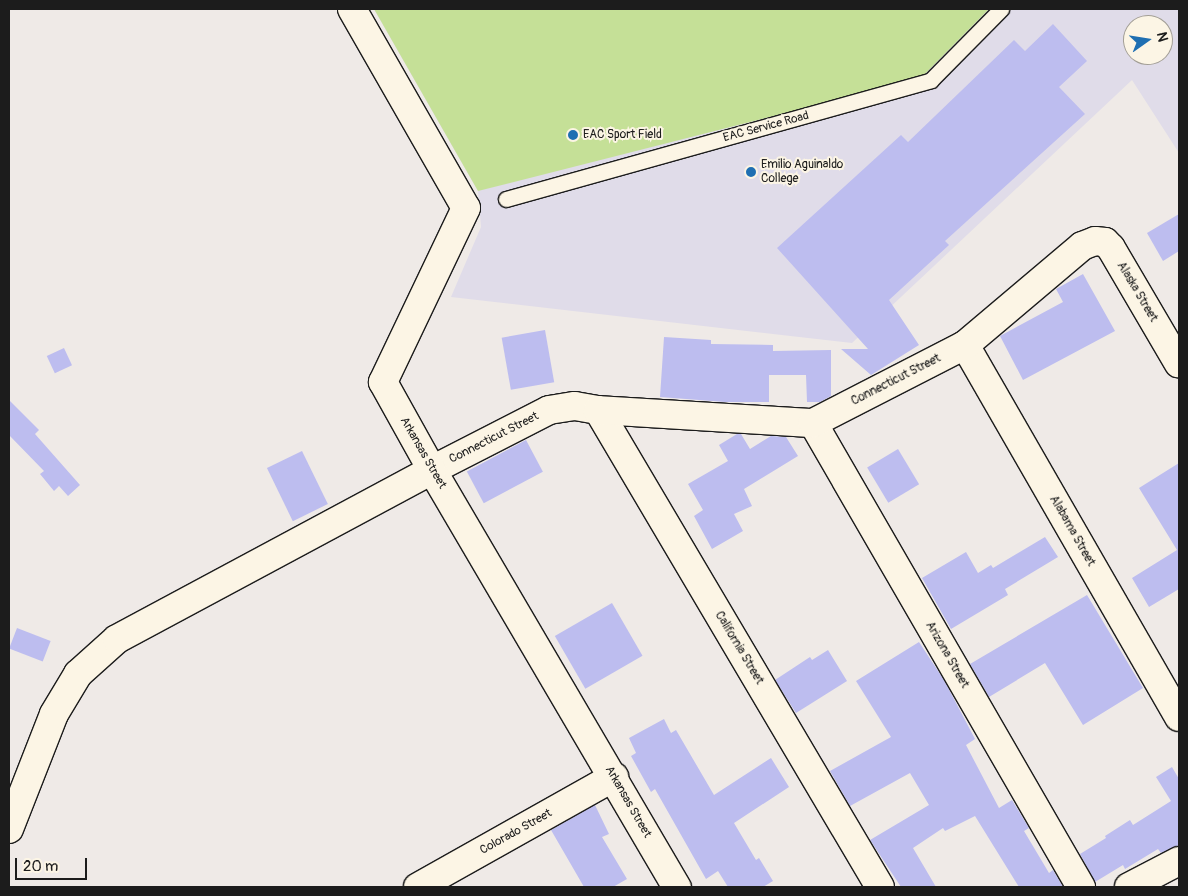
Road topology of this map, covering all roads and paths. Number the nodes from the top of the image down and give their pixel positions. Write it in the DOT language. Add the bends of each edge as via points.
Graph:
graph roads {
  1 [pos="352,9"];
  2 [pos="1001,9"];
  3 [pos="506,199"];
  4 [pos="1082,246"];
  5 [pos="965,344"];
  6 [pos="1179,364"];
  7 [pos="598,410"];
  8 [pos="813,423"];
  9 [pos="432,470"];
  10 [pos="1179,718"];
  11 [pos="614,777"];
  12 [pos="9,829"];
  13 [pos="1179,861"];
  14 [pos="418,887"];
  15 [pos="677,887"];
  16 [pos="880,887"];
  17 [pos="1081,887"];
  18 [pos="1129,887"];
  1 -- 9 [label="street, Arkansas Street" via="466,208 383,382"];
  2 -- 3 [label="lane, EAC Service Road" via="931,80"];
  4 -- 5 [label="street, Connecticut Street"];
  4 -- 6 [label="street, Alaska Street" via="1094,241 1105,242 1111,248"];
  5 -- 8 [label="street, Connecticut Street"];
  5 -- 10 [label="street, Alabama Street"];
  7 -- 8 [label="street, Connecticut Street"];
  7 -- 9 [label="street, Connecticut Street" via="575,406 549,410"];
  7 -- 16 [label="street, California Street"];
  8 -- 17 [label="street, Arizona Street"];
  9 -- 11 [label="street, Arkansas Street"];
  9 -- 12 [label="street, Connecticut Street" via="117,639 78,674 54,714"];
  11 -- 14 [label="street, Colorado Street"];
  11 -- 15 [label="street, Arkansas Street"];
  13 -- 18 [label="street"];
}
